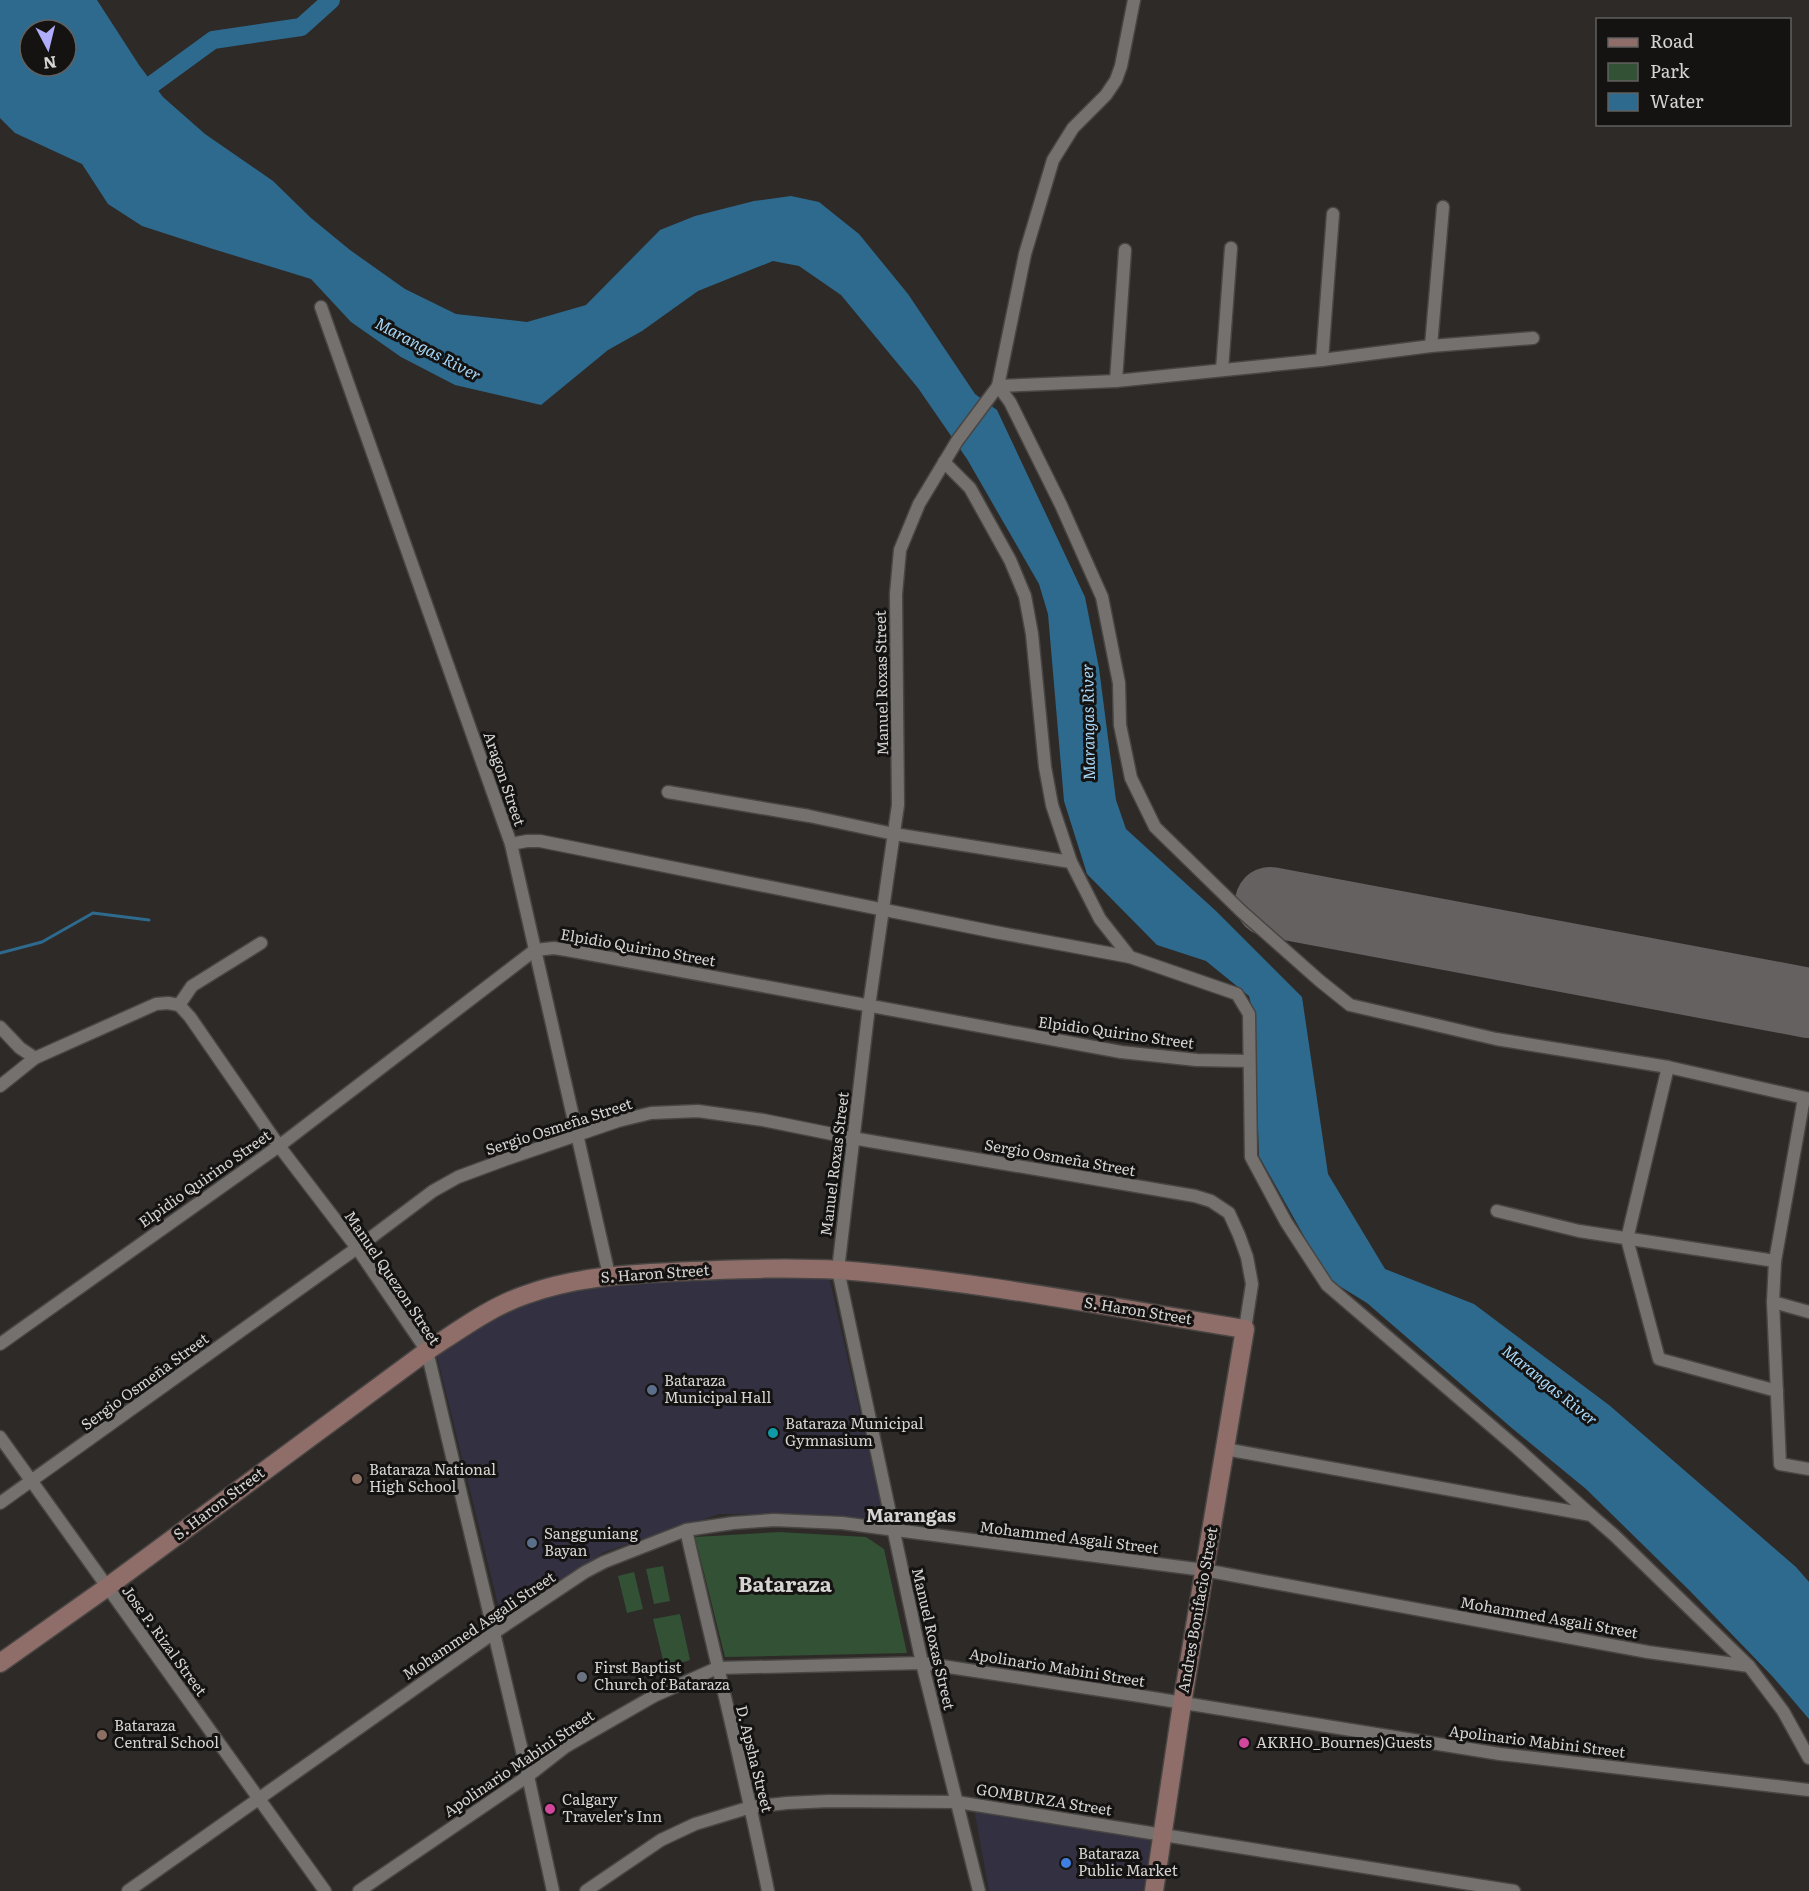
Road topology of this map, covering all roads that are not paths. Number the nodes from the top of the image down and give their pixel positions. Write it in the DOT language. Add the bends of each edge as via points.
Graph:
graph roads {
  1 [pos="1134,0"];
  2 [pos="1443,207"];
  3 [pos="1333,214"];
  4 [pos="1231,248"];
  5 [pos="1125,250"];
  6 [pos="321,307"];
  7 [pos="1533,338"];
  8 [pos="1431,346"];
  9 [pos="1323,360"];
  10 [pos="1222,370"];
  11 [pos="1116,381"];
  12 [pos="998,386"];
  13 [pos="944,462"];
  14 [pos="668,792"];
  15 [pos="894,834"];
  16 [pos="511,844"];
  17 [pos="1071,862"];
  18 [pos="884,910"];
  19 [pos="261,943"];
  20 [pos="535,950"];
  21 [pos="1130,957"];
  22 [pos="179,1005"];
  23 [pos="869,1006"];
  24 [pos="0,1027"];
  25 [pos="35,1058"];
  26 [pos="1249,1061"];
  27 [pos="1668,1066"];
  28 [pos="0,1086"];
  29 [pos="1807,1099"];
  30 [pos="576,1135"];
  31 [pos="852,1138"];
  32 [pos="279,1146"];
  33 [pos="1497,1211"];
  34 [pos="1627,1239"];
  35 [pos="357,1248"];
  36 [pos="1775,1261"];
  37 [pos="838,1270"];
  38 [pos="609,1275"];
  39 [pos="1773,1302"];
  40 [pos="1809,1312"];
  41 [pos="1245,1329"];
  42 [pos="0,1344"];
  43 [pos="427,1351"];
  44 [pos="1777,1391"];
  45 [pos="0,1437"];
  46 [pos="1225,1449"];
  47 [pos="1809,1469"];
  48 [pos="32,1482"];
  49 [pos="0,1503"];
  50 [pos="1591,1515"];
  51 [pos="686,1530"];
  52 [pos="894,1532"];
  53 [pos="1204,1570"];
  54 [pos="106,1588"];
  55 [pos="492,1634"];
  56 [pos="0,1663"];
  57 [pos="922,1663"];
  58 [pos="1749,1666"];
  59 [pos="717,1668"];
  60 [pos="1182,1704"];
  61 [pos="1809,1758"];
  62 [pos="528,1776"];
  63 [pos="1809,1790"];
  64 [pos="259,1798"];
  65 [pos="957,1802"];
  66 [pos="751,1807"];
  67 [pos="1163,1834"];
  68 [pos="128,1891"];
  69 [pos="324,1891"];
  70 [pos="358,1891"];
  71 [pos="553,1891"];
  72 [pos="586,1891"];
  73 [pos="768,1891"];
  74 [pos="979,1891"];
  75 [pos="1154,1891"];
  76 [pos="1514,1891"];
  1 -- 12 [label="street" via="1116,80 1073,128 1053,160 1025,254"];
  2 -- 8 [label="street"];
  3 -- 9 [label="street"];
  4 -- 10 [label="street"];
  5 -- 11 [label="street"];
  6 -- 16 [label="street, Aragon Street"];
  7 -- 8 [label="street"];
  8 -- 9 [label="street"];
  9 -- 10 [label="street"];
  10 -- 11 [label="street"];
  11 -- 12 [label="street"];
  12 -- 13 [label="street, Manuel Roxas Street"];
  12 -- 27 [label="street" via="1010,402 1102,597 1119,683 1120,724 1131,778 1155,827 1241,911 1350,1005 1496,1039"];
  13 -- 15 [label="street, Manuel Roxas Street" via="919,504 900,550 896,594 899,789"];
  13 -- 17 [label="street" via="970,488 1025,596 1045,767 1052,805"];
  14 -- 15 [label="street"];
  15 -- 17 [label="street"];
  15 -- 18 [label="street, Manuel Roxas Street"];
  16 -- 18 [label="street" via="540,841"];
  16 -- 20 [label="street, Aragon Street"];
  17 -- 21 [label="street" via="1100,919"];
  18 -- 21 [label="street"];
  18 -- 23 [label="street, Manuel Roxas Street"];
  19 -- 22 [label="street" via="192,986"];
  20 -- 23 [label="street, Elpidio Quirino Street" via="567,950"];
  20 -- 30 [label="street, Aragon Street"];
  20 -- 32 [label="street, Elpidio Quirino Street"];
  21 -- 26 [label="street" via="1237,994 1249,1014"];
  22 -- 25 [label="street" via="156,1004"];
  22 -- 32 [label="street, Manuel Quezon Street"];
  23 -- 26 [label="street, Elpidio Quirino Street" via="1121,1052"];
  23 -- 31 [label="street, Manuel Roxas Street"];
  24 -- 25 [label="street"];
  25 -- 28 [label="street"];
  26 -- 50 [label="street" via="1251,1157 1286,1222 1327,1285"];
  27 -- 29 [label="street"];
  27 -- 34 [label="street"];
  29 -- 36 [label="street"];
  30 -- 31 [label="street, Sergio Osmeña Street" via="651,1113 687,1111 763,1120"];
  30 -- 35 [label="street, Sergio Osmeña Street" via="458,1177"];
  30 -- 38 [label="street, Aragon Street"];
  31 -- 37 [label="street, Manuel Roxas Street"];
  31 -- 41 [label="street, Sergio Osmeña Street" via="1211,1200 1229,1213 1235,1223 1251,1271"];
  32 -- 35 [label="street, Manuel Quezon Street"];
  32 -- 42 [label="street, Elpidio Quirino Street"];
  33 -- 34 [label="street"];
  34 -- 36 [label="street"];
  34 -- 44 [label="street" via="1659,1359"];
  35 -- 43 [label="street, Manuel Quezon Street"];
  35 -- 48 [label="street, Sergio Osmeña Street"];
  36 -- 39 [label="street"];
  37 -- 38 [label="street, S. Haron Street"];
  37 -- 41 [label="street, S. Haron Street" via="1000,1289"];
  37 -- 52 [label="street, Manuel Roxas Street"];
  38 -- 43 [label="street, S. Haron Street" via="548,1287 511,1300"];
  39 -- 40 [label="street"];
  39 -- 44 [label="street"];
  41 -- 46 [label="street, Andres Bonifacio Street"];
  43 -- 54 [label="street, S. Haron Street"];
  43 -- 55 [label="street, Manuel Quezon Street"];
  44 -- 47 [label="street" via="1780,1464"];
  45 -- 48 [label="street, Jose P. Rizal Street"];
  46 -- 50 [label="street"];
  46 -- 53 [label="street, Andres Bonifacio Street"];
  48 -- 49 [label="street, Sergio Osmeña Street"];
  48 -- 54 [label="street, Jose P. Rizal Street"];
  50 -- 58 [label="street"];
  51 -- 52 [label="street, Mohammed Asgali Street" via="774,1520 842,1523"];
  51 -- 55 [label="street, Mohammed Asgali Street" via="585,1572"];
  51 -- 59 [label="street, D. Apsha Street"];
  52 -- 53 [label="street, Mohammed Asgali Street"];
  52 -- 57 [label="street, Manuel Roxas Street"];
  53 -- 58 [label="street, Mohammed Asgali Street" via="1648,1652"];
  53 -- 60 [label="street, Andres Bonifacio Street"];
  54 -- 56 [label="street, S. Haron Street"];
  54 -- 64 [label="street, Jose P. Rizal Street"];
  55 -- 62 [label="street, Manuel Quezon Street"];
  55 -- 64 [label="street, Mohammed Asgali Street"];
  57 -- 59 [label="street, Apolinario Mabini Street"];
  57 -- 60 [label="street, Apolinario Mabini Street"];
  57 -- 65 [label="street, Manuel Roxas Street"];
  58 -- 61 [label="street" via="1783,1711"];
  59 -- 62 [label="street, Apolinario Mabini Street" via="594,1729"];
  59 -- 66 [label="street, D. Apsha Street"];
  60 -- 63 [label="street, Apolinario Mabini Street" via="1500,1754"];
  60 -- 67 [label="street, Andres Bonifacio Street"];
  62 -- 70 [label="street, Apolinario Mabini Street"];
  62 -- 71 [label="street, Manuel Quezon Street"];
  64 -- 68 [label="street, Mohammed Asgali Street"];
  64 -- 69 [label="street, Jose P. Rizal Street"];
  65 -- 66 [label="street, GOMBURZA Street" via="829,1801"];
  65 -- 67 [label="street, GOMBURZA Street"];
  65 -- 74 [label="street, Manuel Roxas Street"];
  66 -- 72 [label="street, GOMBURZA Street" via="695,1824 661,1840"];
  66 -- 73 [label="street, D. Apsha Street"];
  67 -- 75 [label="street, Andres Bonifacio Street"];
  67 -- 76 [label="street, GOMBURZA Street"];
}
